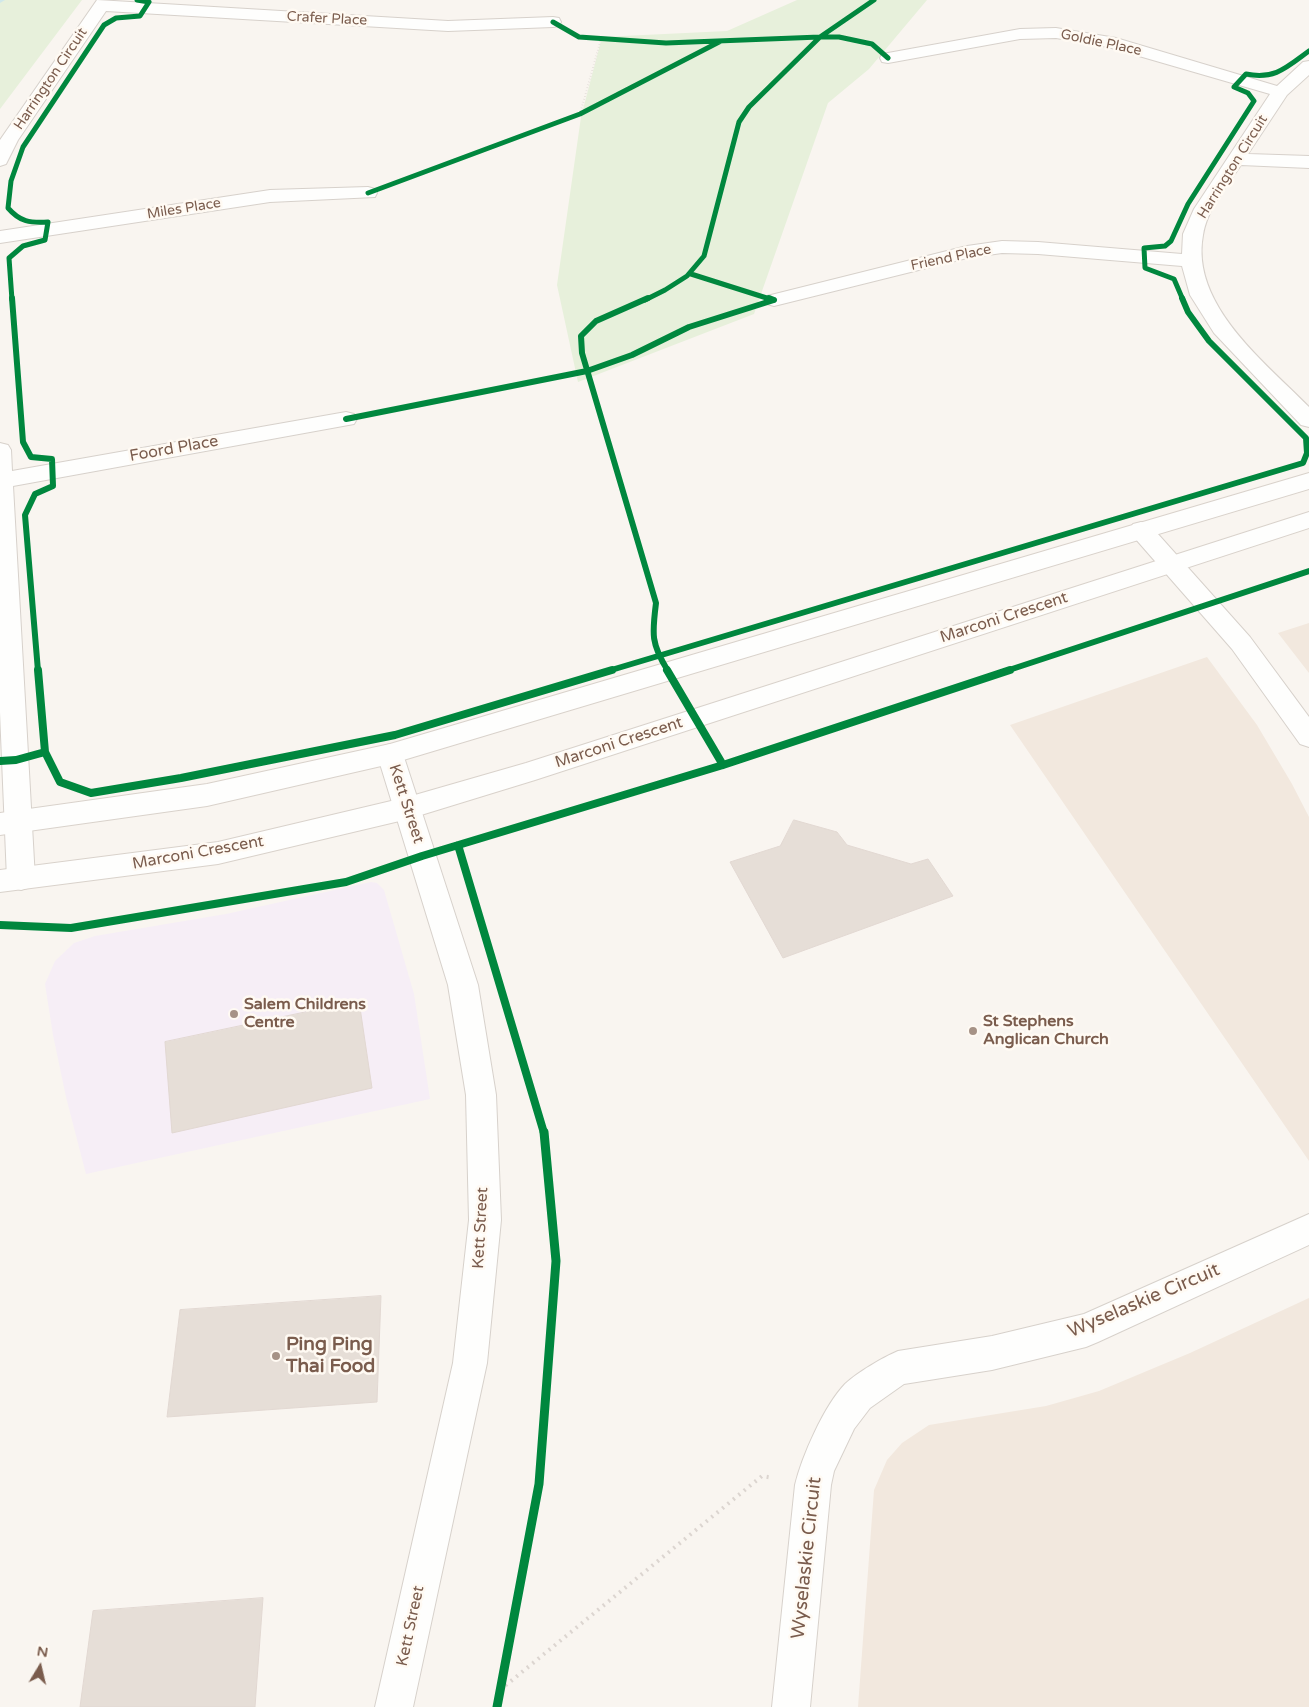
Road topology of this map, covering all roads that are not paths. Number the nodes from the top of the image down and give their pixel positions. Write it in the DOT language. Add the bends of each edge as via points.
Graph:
graph roads {
  1 [pos="103,3"];
  2 [pos="553,22"];
  3 [pos="888,58"];
  4 [pos="1309,66"];
  5 [pos="1280,92"];
  6 [pos="1236,159"];
  7 [pos="0,160"];
  8 [pos="1309,162"];
  9 [pos="368,193"];
  10 [pos="0,237"];
  11 [pos="1191,261"];
  12 [pos="774,300"];
  13 [pos="346,419"];
  14 [pos="1309,420"];
  15 [pos="0,450"];
  16 [pos="2,480"];
  17 [pos="1309,481"];
  18 [pos="1309,520"];
  19 [pos="1141,530"];
  20 [pos="1172,564"];
  21 [pos="1309,737"];
  22 [pos="390,754"];
  23 [pos="408,808"];
  24 [pos="9,823"];
  25 [pos="10,880"];
  26 [pos="1309,1229"];
  27 [pos="394,1707"];
  28 [pos="791,1707"];
  1 -- 2 [label="street, Crafer Place" via="448,26"];
  1 -- 7 [label="street, Harrington Circuit" via="9,140"];
  3 -- 5 [label="street, Goldie Place" via="1020,34 1066,34 1110,42"];
  4 -- 5 [label="street, Harrington Circuit"];
  5 -- 6 [label="street, Harrington Circuit"];
  6 -- 8 [label="street"];
  6 -- 11 [label="street, Harrington Circuit" via="1203,209 1193,234"];
  9 -- 10 [label="street, Miles Place" via="270,196"];
  11 -- 12 [label="street, Friend Place" via="1002,247 967,252"];
  11 -- 14 [label="street, Harrington Circuit" via="1200,295 1221,329"];
  13 -- 16 [label="street, Foord Place"];
  15 -- 16 [label="street"];
  16 -- 24 [label="street"];
  17 -- 19 [label="street"];
  18 -- 20 [label="street, Marconi Crescent"];
  19 -- 20 [label="street"];
  19 -- 22 [label="street"];
  20 -- 21 [label="street" via="1241,643"];
  20 -- 23 [label="street, Marconi Crescent" via="526,773"];
  22 -- 23 [label="street, Kett Street"];
  22 -- 24 [label="street" via="207,795"];
  23 -- 25 [label="street, Marconi Crescent" via="218,853"];
  23 -- 27 [label="street, Kett Street" via="463,986 481,1095 485,1220 470,1363"];
  24 -- 25 [label="street"];
  26 -- 28 [label="street, Wyselaskie Circuit" via="1086,1330 992,1353 898,1368 858,1396 842,1417 817,1468 813,1484"];
}
